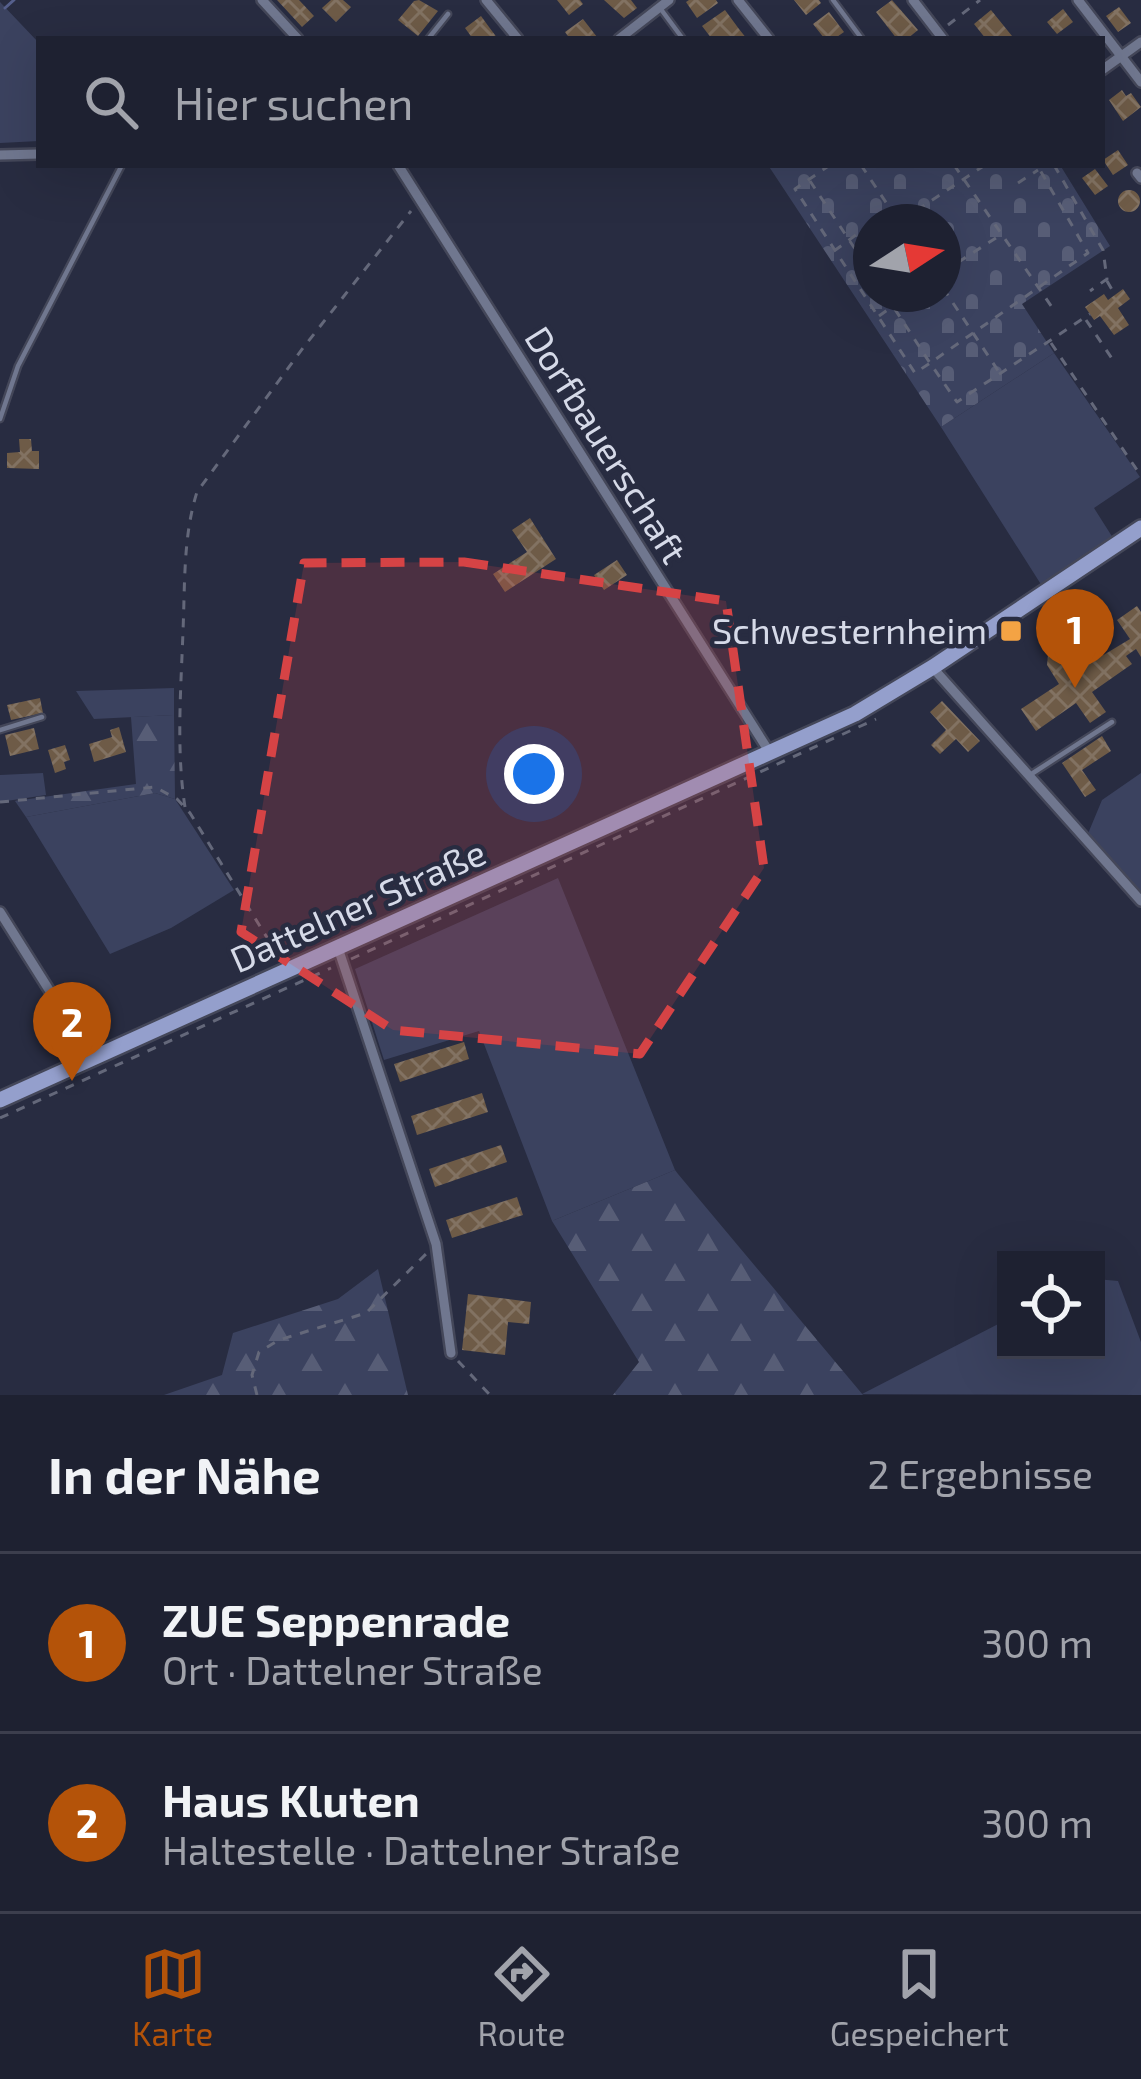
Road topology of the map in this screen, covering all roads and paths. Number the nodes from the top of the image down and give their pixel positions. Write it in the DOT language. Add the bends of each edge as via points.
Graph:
graph roads {
  1 [pos="262,0"];
  2 [pos="486,0"];
  3 [pos="738,0"];
  4 [pos="833,0"];
  5 [pos="914,0"];
  6 [pos="980,0"];
  7 [pos="1078,0"];
  8 [pos="664,4"];
  9 [pos="448,14"];
  10 [pos="295,36"];
  11 [pos="430,36"];
  12 [pos="516,36"];
  13 [pos="623,36"];
  14 [pos="681,36"];
  15 [pos="767,36"];
  16 [pos="860,36"];
  17 [pos="941,36"];
  18 [pos="1141,42"];
  19 [pos="1122,56"];
  20 [pos="1105,68"];
  21 [pos="1141,82"];
  22 [pos="36,154"];
  23 [pos="0,155"];
  24 [pos="120,168"];
  25 [pos="400,168"];
  26 [pos="826,168"];
  27 [pos="863,168"];
  28 [pos="956,168"];
  29 [pos="980,168"];
  30 [pos="1037,168"];
  31 [pos="1039,168"];
  32 [pos="1056,168"];
  33 [pos="963,178"];
  34 [pos="809,180"];
  35 [pos="1018,183"];
  36 [pos="419,201"];
  37 [pos="886,204"];
  38 [pos="925,204"];
  39 [pos="1002,234"];
  40 [pos="853,237"];
  41 [pos="848,240"];
  42 [pos="853,247"];
  43 [pos="834,251"];
  44 [pos="961,260"];
  45 [pos="1107,279"];
  46 [pos="1038,288"];
  47 [pos="1090,291"];
  48 [pos="1114,295"];
  49 [pos="885,312"];
  50 [pos="897,312"];
  51 [pos="959,312"];
  52 [pos="1056,313"];
  53 [pos="1090,314"];
  54 [pos="878,317"];
  55 [pos="1084,318"];
  56 [pos="973,333"];
  57 [pos="1050,340"];
  58 [pos="930,363"];
  59 [pos="1115,363"];
  60 [pos="1000,374"];
  61 [pos="0,419"];
  62 [pos="1141,476"];
  63 [pos="1141,528"];
  64 [pos="933,668"];
  65 [pos="42,717"];
  66 [pos="1112,722"];
  67 [pos="0,730"];
  68 [pos="773,760"];
  69 [pos="1028,776"];
  70 [pos="0,802"];
  71 [pos="185,807"];
  72 [pos="1141,901"];
  73 [pos="0,912"];
  74 [pos="341,955"];
  75 [pos="288,971"];
  76 [pos="92,1058"];
  77 [pos="0,1100"];
  78 [pos="0,1118"];
  79 [pos="436,1244"];
  80 [pos="451,1353"];
  81 [pos="257,1395"];
  82 [pos="490,1395"];
  1 -- 10 [label="street"];
  2 -- 12 [label="street"];
  3 -- 15 [label="street"];
  4 -- 16 [label="lane"];
  5 -- 17 [label="street"];
  6 -- 17 [label="path"];
  7 -- 19 [label="street"];
  8 -- 13 [label="street"];
  8 -- 14 [label="lane"];
  9 -- 11 [label="lane"];
  18 -- 19 [label="street"];
  19 -- 20 [label="street"];
  19 -- 21 [label="street"];
  22 -- 23 [label="street"];
  24 -- 61 [label="lane" via="18,366"];
  25 -- 36 [label="street, Dorfbauerschaft"];
  26 -- 34 [label="path"];
  27 -- 37 [label="path"];
  28 -- 33 [label="path"];
  29 -- 33 [label="path"];
  30 -- 35 [label="path"];
  31 -- 46 [label="path" via="1088,254"];
  32 -- 45 [label="path" via="1103,250"];
  33 -- 38 [label="path"];
  33 -- 39 [label="path"];
  34 -- 41 [label="path"];
  34 -- 43 [label="path" via="795,189"];
  36 -- 68 [label="street, Dorfbauerschaft"];
  36 -- 71 [label="path" via="197,492 185,572"];
  39 -- 44 [label="path"];
  39 -- 46 [label="path"];
  40 -- 41 [label="path"];
  41 -- 42 [label="path"];
  41 -- 43 [label="path"];
  43 -- 54 [label="path"];
  45 -- 47 [label="path"];
  45 -- 48 [label="path"];
  46 -- 52 [label="path"];
  46 -- 56 [label="path"];
  49 -- 54 [label="path"];
  50 -- 58 [label="path"];
  51 -- 56 [label="path"];
  53 -- 55 [label="path"];
  54 -- 58 [label="path" via="915,373"];
  55 -- 57 [label="path"];
  55 -- 59 [label="path"];
  56 -- 58 [label="path"];
  56 -- 60 [label="path"];
  57 -- 60 [label="path"];
  57 -- 62 [label="path"];
  58 -- 60 [label="path" via="957,402"];
  63 -- 64 [label="main road, Dattelner Straße"];
  64 -- 68 [label="main road, Dattelner Straße"];
  64 -- 69 [label="street"];
  65 -- 67 [label="lane"];
  66 -- 69 [label="lane"];
  68 -- 74 [label="main road, Dattelner Straße"];
  68 -- 74 [label="path"];
  69 -- 72 [label="street"];
  70 -- 71 [label="path" via="155,787"];
  71 -- 75 [label="path"];
  73 -- 76 [label="street"];
  74 -- 75 [label="main road, Dattelner Straße"];
  74 -- 78 [label="path"];
  74 -- 79 [label="street"];
  75 -- 76 [label="main road, Dattelner Straße"];
  76 -- 77 [label="main road, Dattelner Straße"];
  79 -- 80 [label="street"];
  79 -- 81 [label="path" via="366,1313 259,1352"];
  80 -- 82 [label="path"];
}
